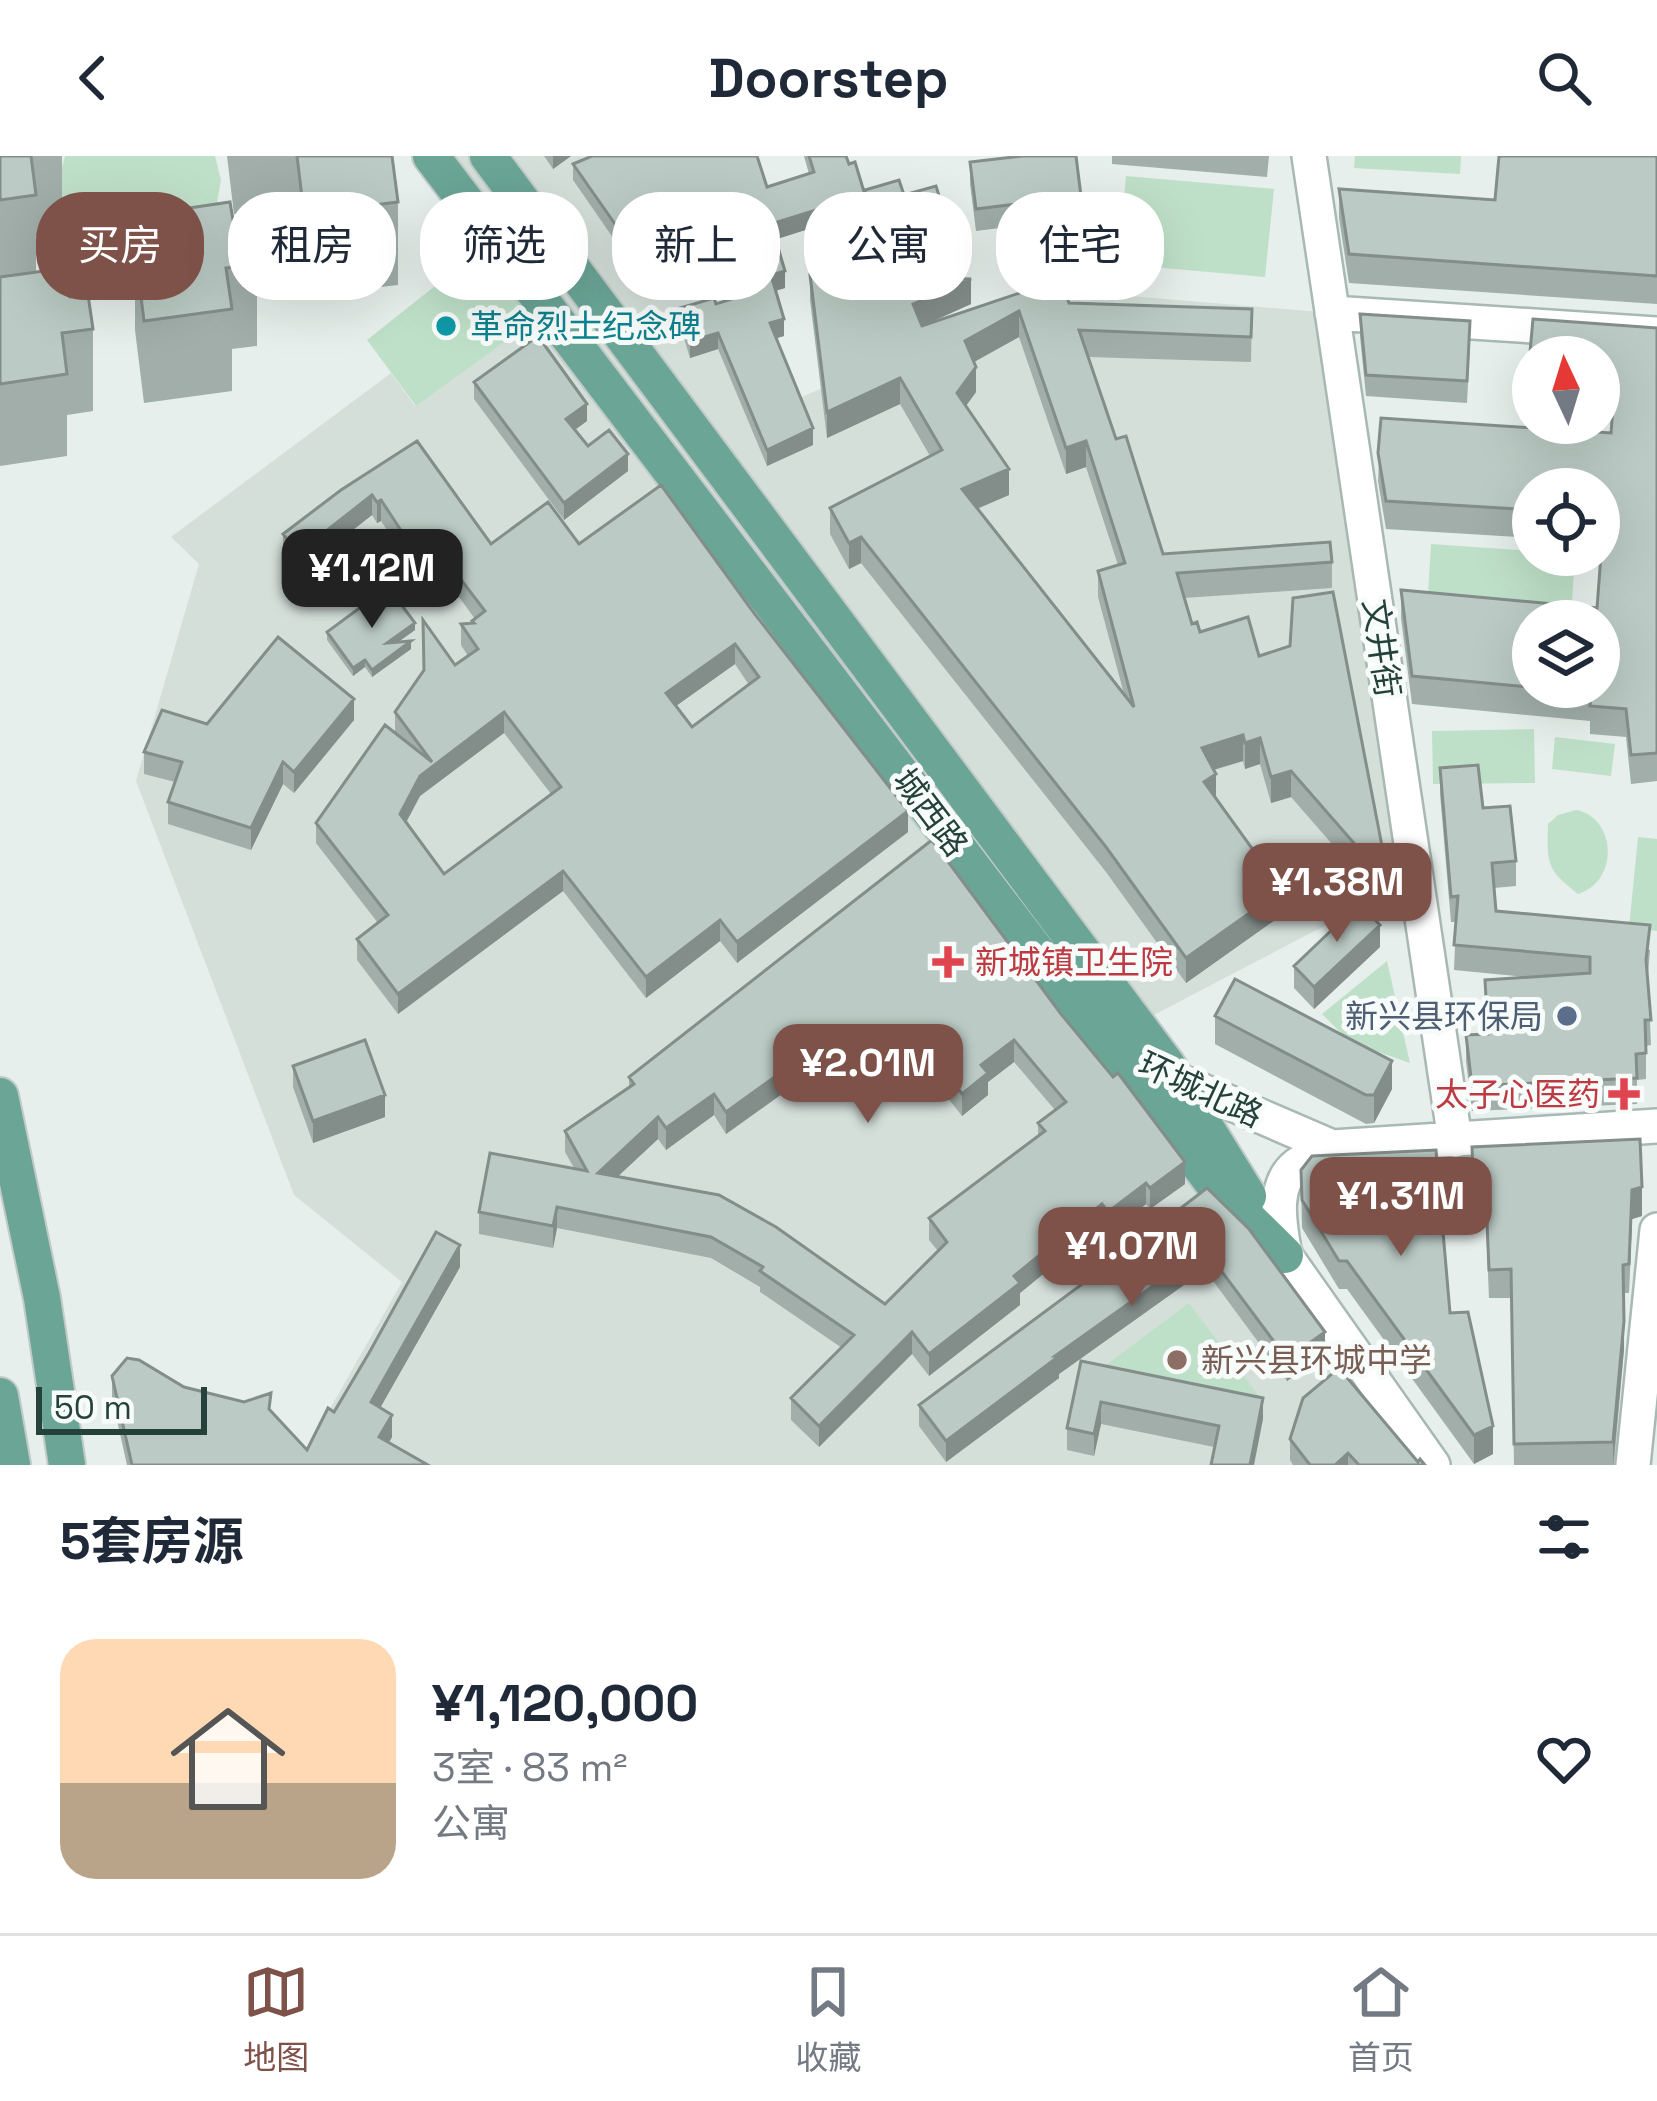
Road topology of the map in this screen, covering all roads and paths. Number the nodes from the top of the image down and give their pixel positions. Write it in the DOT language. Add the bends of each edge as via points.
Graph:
graph roads {
  1 [pos="431,156"];
  2 [pos="488,156"];
  3 [pos="1309,156"];
  4 [pos="1332,314"];
  5 [pos="1657,334"];
  6 [pos="1104,1040"];
  7 [pos="0,1096"];
  8 [pos="1657,1126"];
  9 [pos="1455,1140"];
  10 [pos="1332,1147"];
  11 [pos="1657,1230"];
  12 [pos="1285,1255"];
  13 [pos="0,1396"];
  14 [pos="12,1465"];
  15 [pos="67,1465"];
  16 [pos="1432,1465"];
  17 [pos="1634,1465"];
  1 -- 6 [label="main road, 城西路"];
  2 -- 12 [label="main road" via="1167,1065"];
  3 -- 4 [label="street, 文井街"];
  4 -- 5 [label="street"];
  4 -- 9 [label="street, 文井街"];
  6 -- 10 [label="street, 环城北路" via="1194,1089"];
  6 -- 12 [label="main road, 城西路" via="1216,1187"];
  7 -- 15 [label="main road"];
  8 -- 9 [label="street, 环城北路"];
  9 -- 10 [label="street, 环城北路"];
  10 -- 12 [label="street" via="1294,1166 1279,1198"];
  11 -- 17 [label="street"];
  12 -- 16 [label="street, 城西路"];
  13 -- 14 [label="main road"];
}
